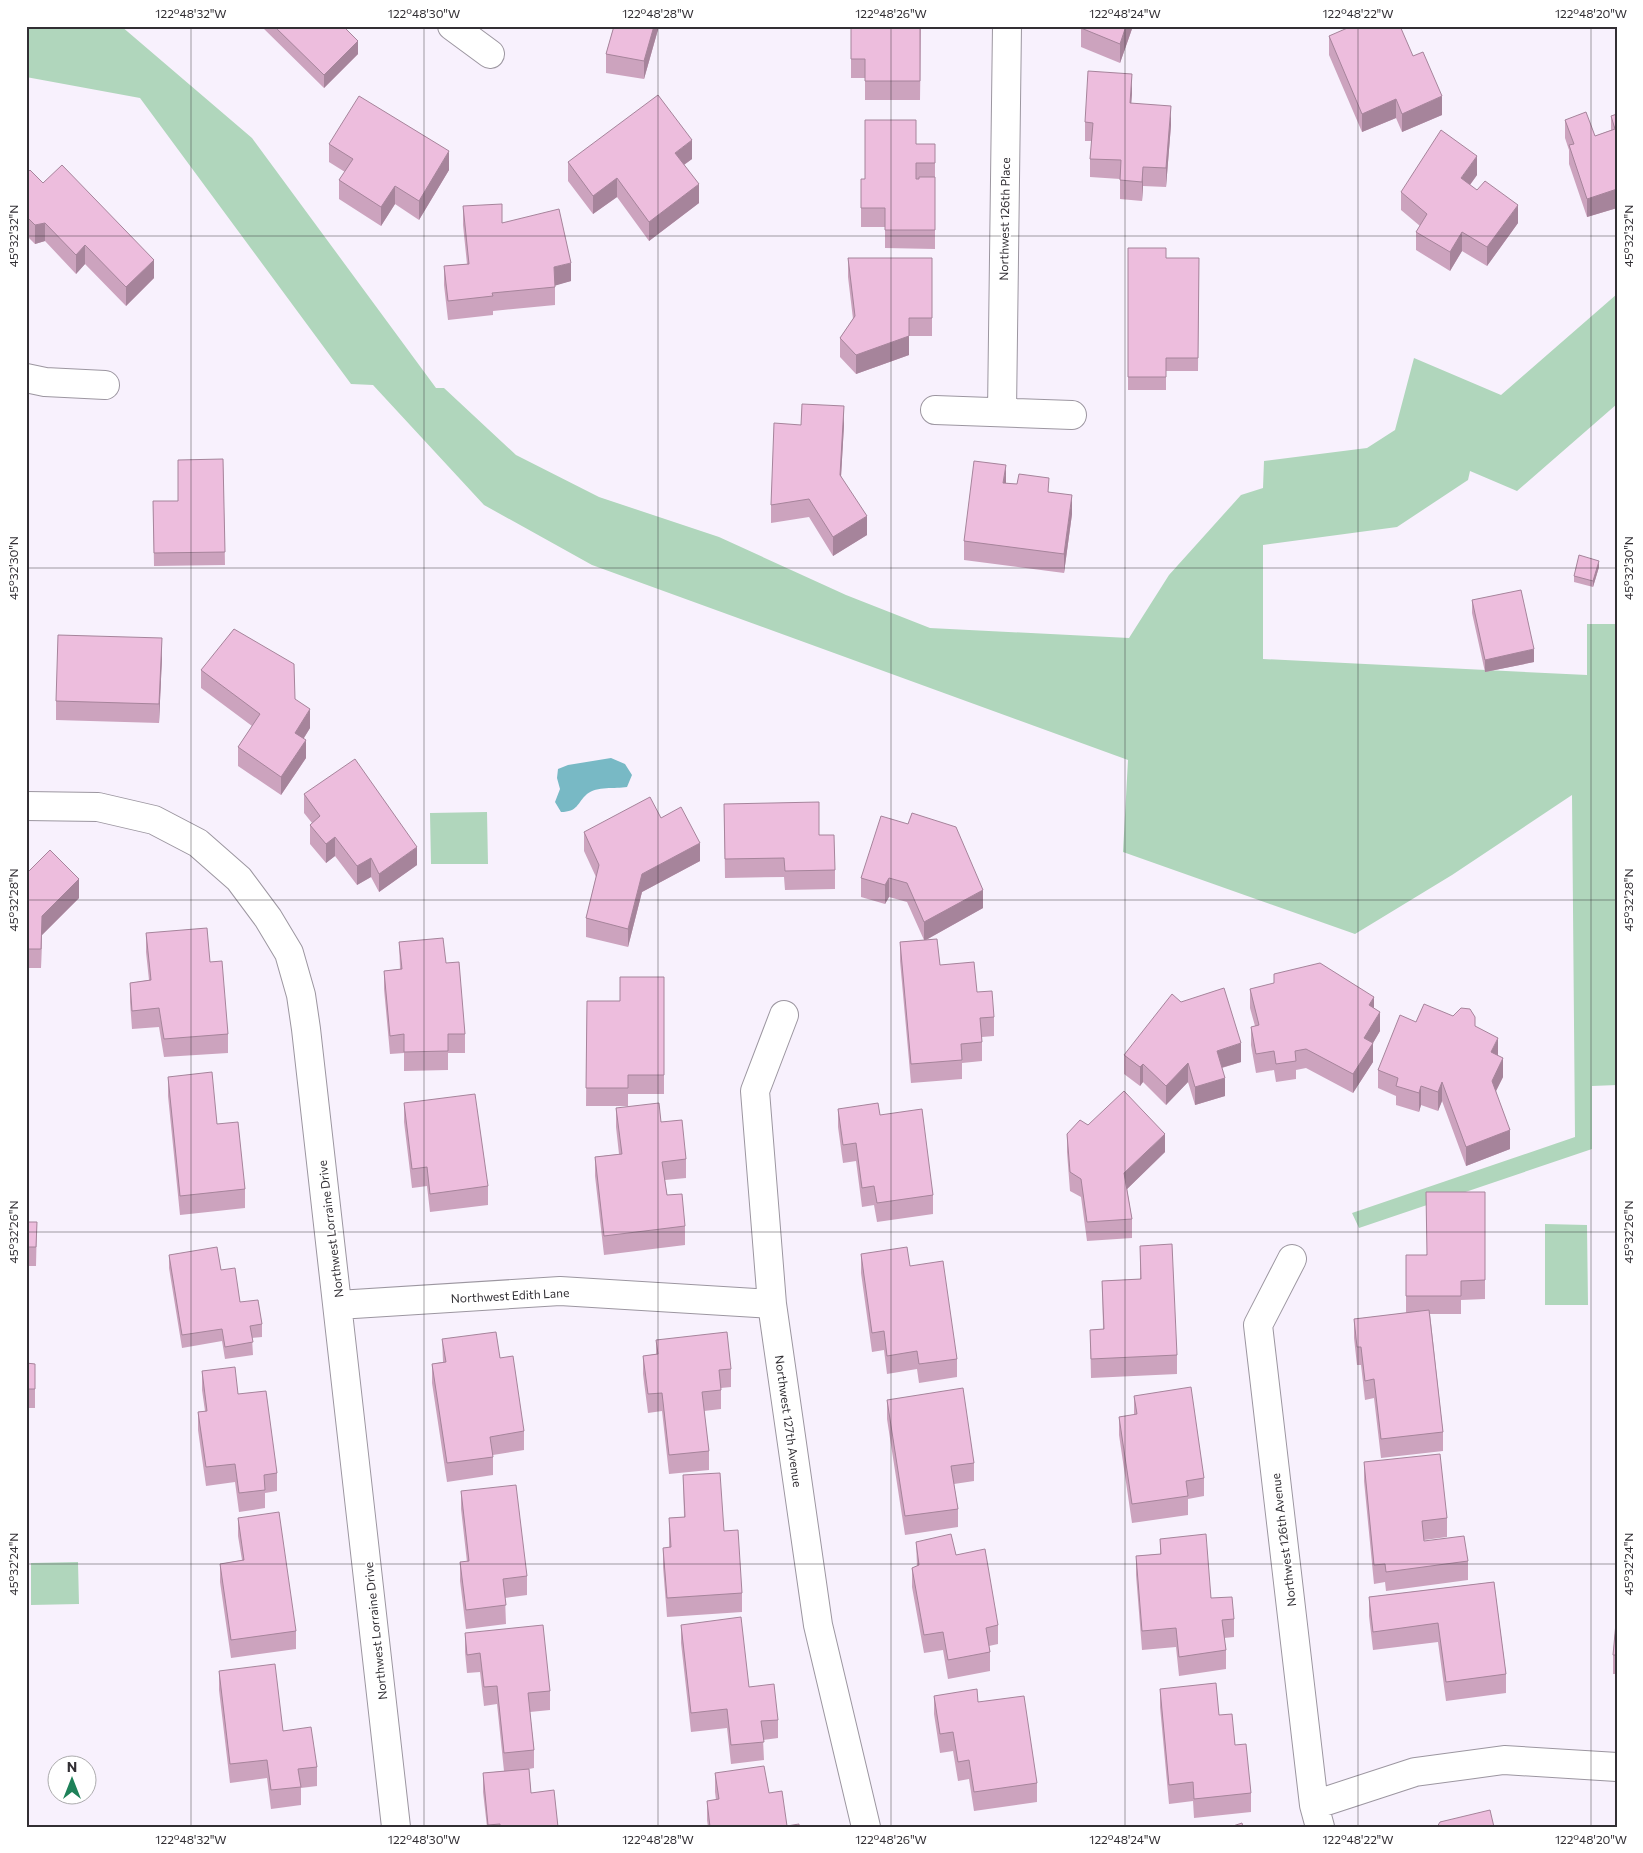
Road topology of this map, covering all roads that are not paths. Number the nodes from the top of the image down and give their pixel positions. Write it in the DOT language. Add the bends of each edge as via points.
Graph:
graph roads {
  1 [pos="452,26"];
  2 [pos="1007,26"];
  3 [pos="490,54"];
  4 [pos="26,378"];
  5 [pos="105,385"];
  6 [pos="934,410"];
  7 [pos="1002,412"];
  8 [pos="1072,415"];
  9 [pos="26,806"];
  10 [pos="784,1015"];
  11 [pos="1292,1260"];
  12 [pos="772,1304"];
  13 [pos="338,1305"];
  14 [pos="1617,1767"];
  15 [pos="1317,1816"];
  16 [pos="396,1827"];
  17 [pos="866,1827"];
  1 -- 3 [label="street"];
  2 -- 7 [label="street, Northwest 126th Place"];
  4 -- 5 [label="street"];
  6 -- 7 [label="street"];
  7 -- 8 [label="street"];
  9 -- 13 [label="street, Northwest Lorraine Drive" via="98,807 154,820 205,849 239,879 268,918 289,953 301,995"];
  10 -- 12 [label="street, Northwest 127th Avenue" via="755,1091"];
  11 -- 15 [label="street, Northwest 126th Avenue" via="1258,1325"];
  12 -- 13 [label="street, Northwest Edith Lane" via="560,1290"];
  12 -- 17 [label="street, Northwest 127th Avenue" via="818,1625"];
  13 -- 16 [label="street, Northwest Lorraine Drive"];
  14 -- 15 [label="street" via="1504,1760 1415,1772"];
}
